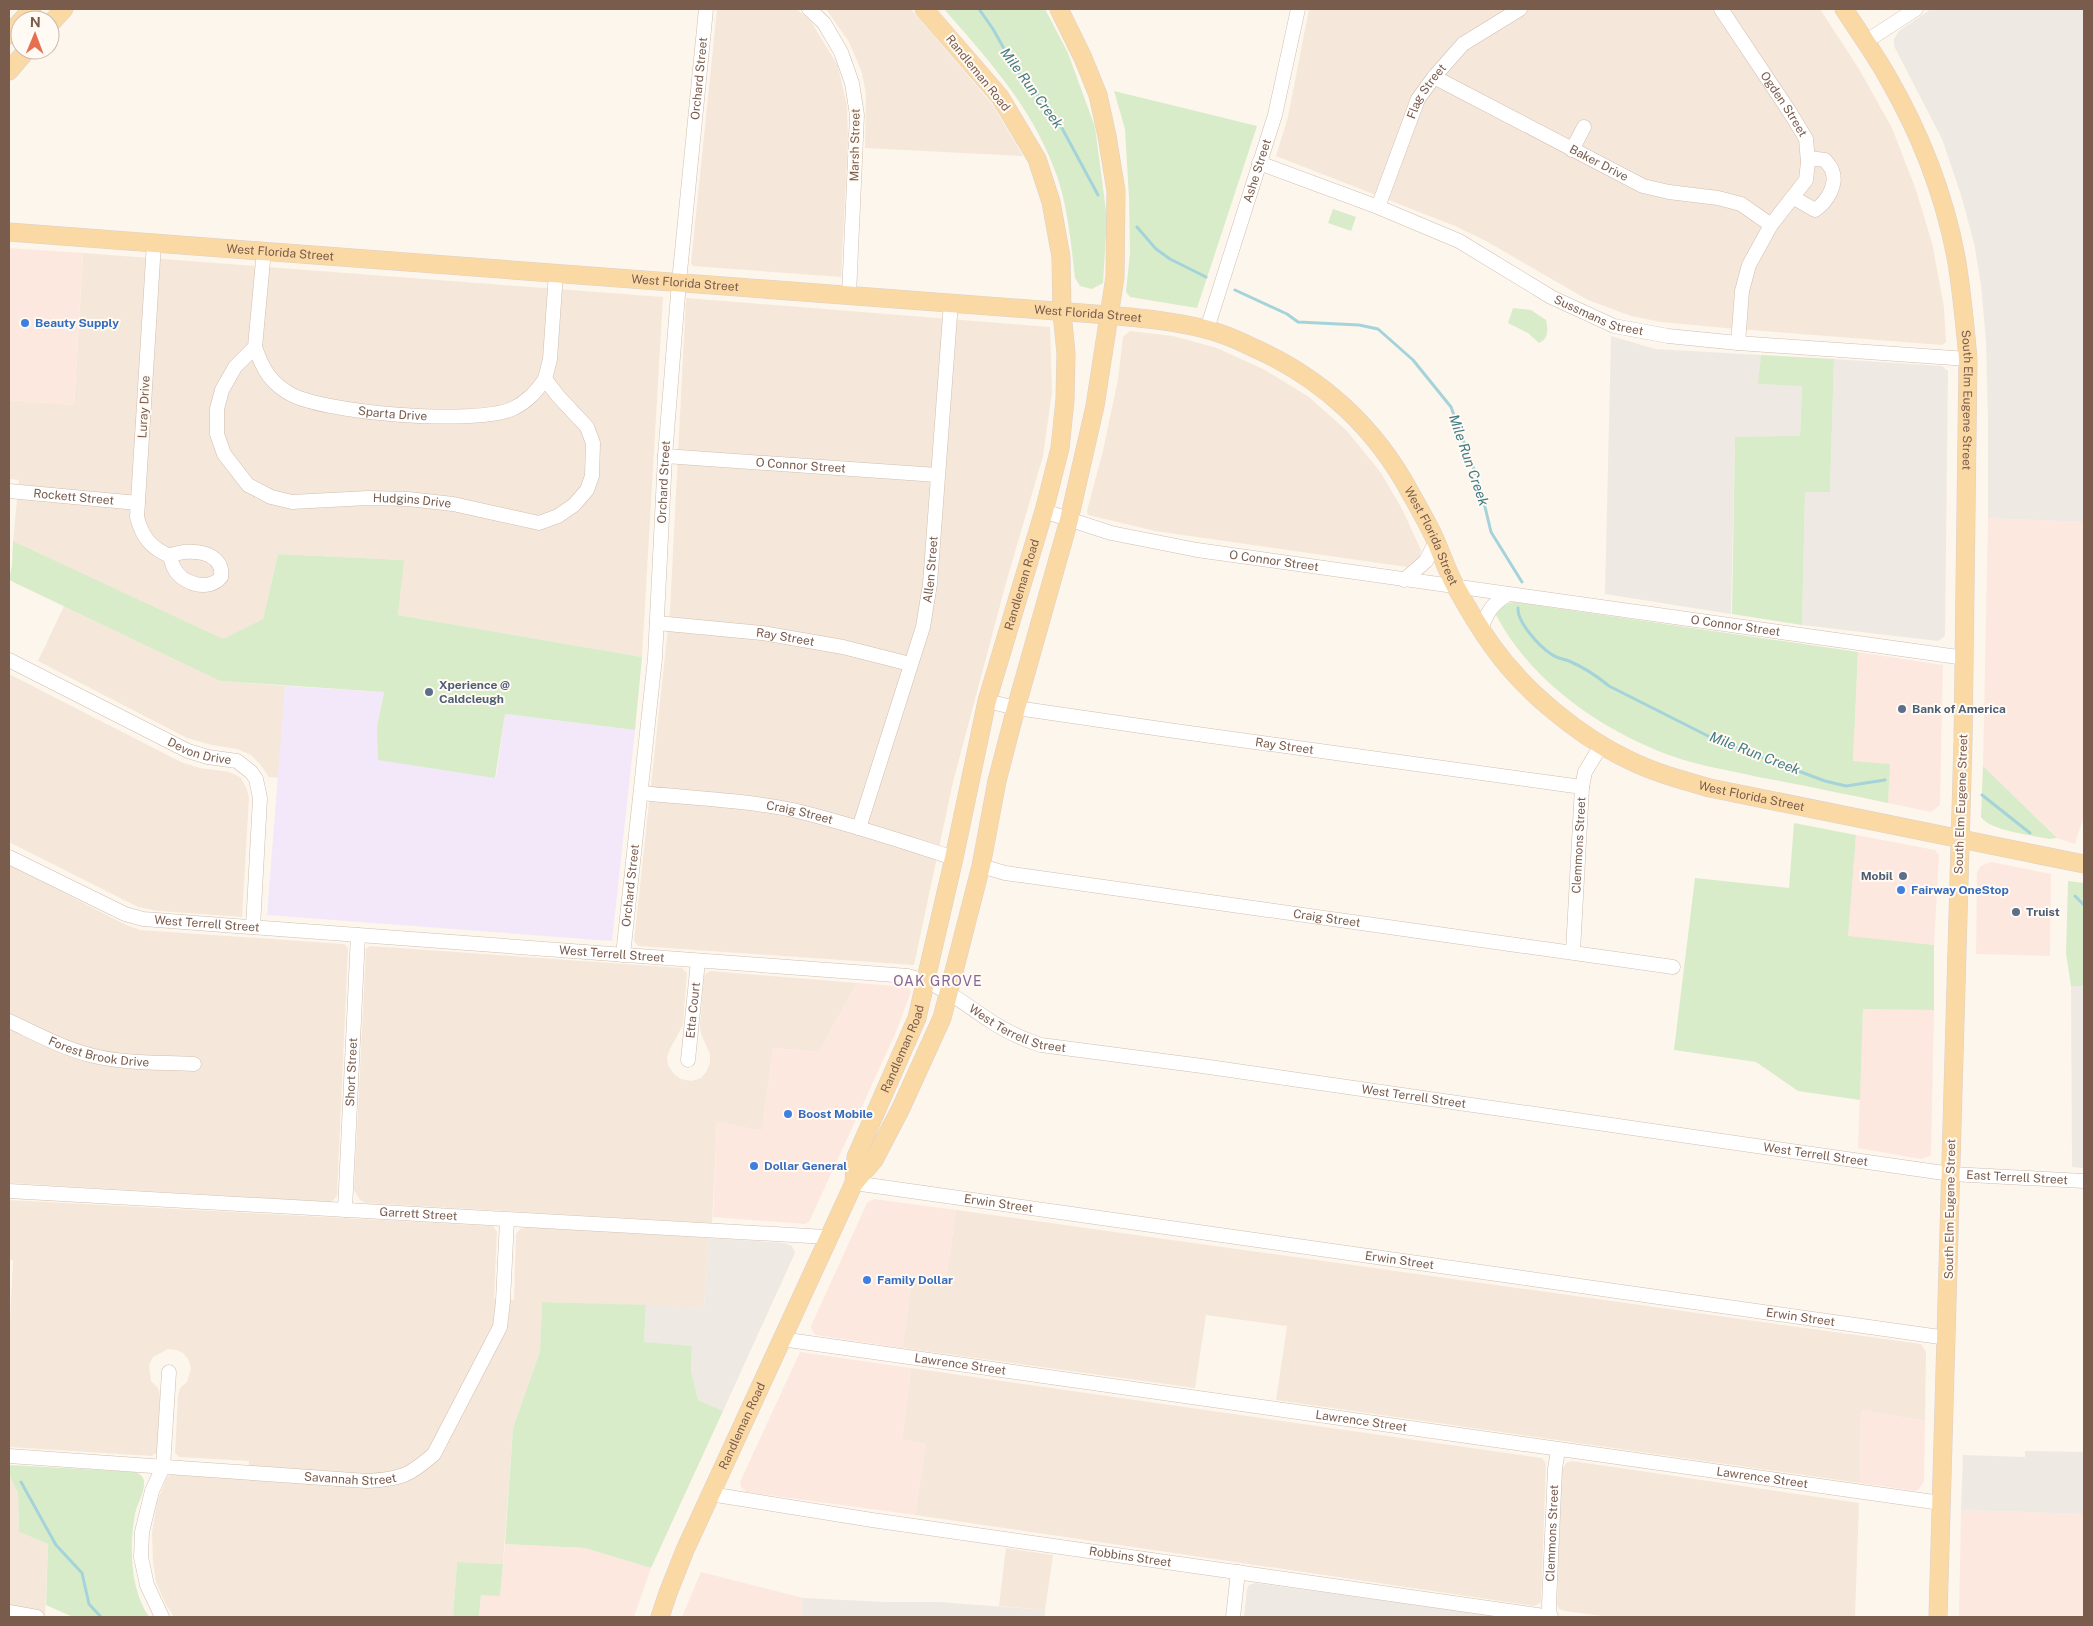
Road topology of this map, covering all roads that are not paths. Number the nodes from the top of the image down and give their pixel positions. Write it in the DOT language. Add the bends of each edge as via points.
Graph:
graph roads {
  1 [pos="706,9"];
  2 [pos="809,9"];
  3 [pos="924,9"];
  4 [pos="1059,9"];
  5 [pos="1298,9"];
  6 [pos="1520,9"];
  7 [pos="1721,9"];
  8 [pos="1844,9"];
  9 [pos="1916,9"];
  10 [pos="1865,42"];
  11 [pos="18,60"];
  12 [pos="9,71"];
  13 [pos="1434,77"];
  14 [pos="1584,127"];
  15 [pos="1572,150"];
  16 [pos="1808,158"];
  17 [pos="1259,163"];
  18 [pos="1794,198"];
  19 [pos="1378,207"];
  20 [pos="1771,225"];
  21 [pos="9,232"];
  22 [pos="154,243"];
  23 [pos="264,250"];
  24 [pos="556,273"];
  25 [pos="679,282"];
  26 [pos="849,295"];
  27 [pos="951,302"];
  28 [pos="1062,313"];
  29 [pos="1108,315"];
  30 [pos="1207,329"];
  31 [pos="1738,343"];
  32 [pos="255,347"];
  33 [pos="1968,359"];
  34 [pos="545,378"];
  35 [pos="665,456"];
  36 [pos="937,474"];
  37 [pos="9,494"];
  38 [pos="138,503"];
  39 [pos="1044,511"];
  40 [pos="1069,520"];
  41 [pos="1436,541"];
  42 [pos="170,556"];
  43 [pos="1404,580"];
  44 [pos="1456,587"];
  45 [pos="1508,594"];
  46 [pos="657,623"];
  47 [pos="1481,629"];
  48 [pos="1965,658"];
  49 [pos="9,660"];
  50 [pos="910,664"];
  51 [pos="987,701"];
  52 [pos="1016,708"];
  53 [pos="1602,744"];
  54 [pos="1582,786"];
  55 [pos="641,793"];
  56 [pos="859,828"];
  57 [pos="1960,838"];
  58 [pos="9,857"];
  59 [pos="954,858"];
  60 [pos="2084,864"];
  61 [pos="981,866"];
  62 [pos="253,927"];
  63 [pos="358,935"];
  64 [pos="1574,951"];
  65 [pos="623,955"];
  66 [pos="698,961"];
  67 [pos="1673,967"];
  68 [pos="927,980"];
  69 [pos="950,993"];
  70 [pos="9,1021"];
  71 [pos="688,1060"];
  72 [pos="194,1064"];
  73 [pos="1951,1174"];
  74 [pos="2084,1181"];
  75 [pos="854,1182"];
  76 [pos="9,1191"];
  77 [pos="345,1210"];
  78 [pos="507,1220"];
  79 [pos="827,1237"];
  80 [pos="1947,1338"];
  81 [pos="781,1339"];
  82 [pos="169,1372"];
  83 [pos="1558,1450"];
  84 [pos="9,1456"];
  85 [pos="163,1467"];
  86 [pos="710,1494"];
  87 [pos="1941,1503"];
  88 [pos="1238,1572"];
  89 [pos="9,1612"];
  90 [pos="37,1617"];
  91 [pos="162,1617"];
  92 [pos="660,1617"];
  93 [pos="1233,1617"];
  94 [pos="1550,1617"];
  95 [pos="1938,1617"];
  1 -- 25 [label="street, Orchard Street"];
  2 -- 26 [label="street, Marsh Street" via="824,23 841,52 852,83 857,115"];
  3 -- 28 [label="main road, Randleman Road" via="1000,97 1037,160 1051,202 1061,256"];
  4 -- 29 [label="main road, Randleman Road" via="1098,95 1116,191 1115,276"];
  5 -- 17 [label="street, Ashe Street" via="1275,115"];
  6 -- 13 [label="street, Flag Street" via="1463,44"];
  7 -- 16 [label="street, Ogden Street" via="1792,114 1806,139"];
  8 -- 10 [label="main road, South Elm Eugene Street"];
  9 -- 10 [label="street"];
  10 -- 33 [label="main road, South Elm Eugene Street" via="1907,115 1931,172 1955,255"];
  11 -- 12 [label="main road"];
  13 -- 15 [label="street, Baker Drive"];
  13 -- 19 [label="street, Flag Street" via="1418,99"];
  14 -- 15 [label="street"];
  15 -- 20 [label="street, Baker Drive" via="1643,186 1742,204"];
  16 -- 18 [label="street, Ogden Street" via="1806,180"];
  16 -- 18 [label="street" via="1825,160 1832,170 1834,184 1822,205 1815,210"];
  17 -- 19 [label="street, Sussmans Street"];
  17 -- 30 [label="street, Ashe Street"];
  18 -- 20 [label="street, Ogden Street"];
  19 -- 31 [label="street, Sussmans Street" via="1459,241 1551,297 1614,326 1668,336"];
  20 -- 31 [label="street, Ogden Street" via="1749,265 1742,291"];
  21 -- 22 [label="main road, West Florida Street"];
  22 -- 23 [label="main road, West Florida Street"];
  22 -- 38 [label="street, Luray Drive"];
  23 -- 24 [label="main road, West Florida Street"];
  23 -- 32 [label="street"];
  24 -- 25 [label="main road, West Florida Street"];
  24 -- 34 [label="street" via="550,359"];
  25 -- 26 [label="main road, West Florida Street"];
  25 -- 35 [label="street, Orchard Street"];
  26 -- 27 [label="main road, West Florida Street"];
  27 -- 28 [label="main road, West Florida Street"];
  27 -- 36 [label="street, Allen Street"];
  28 -- 29 [label="main road, West Florida Street"];
  28 -- 39 [label="main road, Randleman Road" via="1066,353 1065,400 1060,448"];
  29 -- 30 [label="main road, West Florida Street"];
  29 -- 40 [label="main road, Randleman Road" via="1095,406"];
  30 -- 41 [label="main road, West Florida Street" via="1283,361 1329,392 1364,425 1387,453"];
  31 -- 33 [label="street, Sussmans Street"];
  32 -- 34 [label="street, Sparta Drive" via="262,368 272,382 289,394 318,404 360,411 430,417 484,415 510,410 527,401"];
  32 -- 34 [label="street, Hudgins Drive" via="235,367 222,390 217,409 218,434 224,454 248,485 271,497 292,502 408,499 453,504 539,523 558,516 587,490 592,476 593,443 587,427"];
  33 -- 48 [label="main road, South Elm Eugene Street"];
  35 -- 36 [label="street, O Connor Street"];
  35 -- 46 [label="street, Orchard Street"];
  36 -- 50 [label="street, Allen Street" via="930,584 923,627"];
  37 -- 38 [label="street, Rockett Street"];
  38 -- 42 [label="street, Luray Drive" via="137,518 144,538"];
  39 -- 40 [label="street, O Connor Street"];
  39 -- 51 [label="main road, Randleman Road"];
  40 -- 43 [label="street, O Connor Street" via="1111,533 1197,550"];
  40 -- 52 [label="main road, Randleman Road"];
  41 -- 43 [label="street" via="1426,561"];
  41 -- 44 [label="main road, West Florida Street"];
  43 -- 44 [label="street, O Connor Street"];
  44 -- 45 [label="street, O Connor Street"];
  44 -- 47 [label="main road, West Florida Street"];
  45 -- 47 [label="street" via="1489,610"];
  45 -- 48 [label="street, O Connor Street"];
  46 -- 50 [label="street, Ray Street" via="762,633 842,647"];
  46 -- 55 [label="street, Orchard Street"];
  47 -- 53 [label="main road, West Florida Street" via="1530,689 1562,719"];
  48 -- 57 [label="main road, South Elm Eugene Street"];
  49 -- 62 [label="street, Devon Drive" via="188,751 237,761 251,772 260,798"];
  50 -- 56 [label="street, Allen Street"];
  51 -- 52 [label="street, Ray Street"];
  51 -- 59 [label="main road, Randleman Road"];
  52 -- 54 [label="street, Ray Street"];
  52 -- 61 [label="main road, Randleman Road"];
  53 -- 54 [label="street, Clemmons Street" via="1585,772"];
  53 -- 57 [label="main road, West Florida Street" via="1628,760 1664,775 1710,788"];
  54 -- 64 [label="street, Clemmons Street"];
  55 -- 56 [label="street, Craig Street" via="792,810"];
  55 -- 65 [label="street, Orchard Street"];
  56 -- 59 [label="street, Craig Street"];
  57 -- 60 [label="main road, West Florida Street"];
  57 -- 73 [label="main road, South Elm Eugene Street"];
  58 -- 62 [label="street, West Terrell Street" via="125,914 143,919"];
  59 -- 68 [label="main road, Randleman Road"];
  61 -- 64 [label="street, Craig Street" via="1005,873"];
  61 -- 69 [label="main road, Randleman Road"];
  62 -- 63 [label="street, West Terrell Street"];
  63 -- 65 [label="street, West Terrell Street"];
  63 -- 77 [label="street, Short Street"];
  64 -- 67 [label="street, Craig Street"];
  65 -- 66 [label="street, West Terrell Street"];
  66 -- 68 [label="street, West Terrell Street"];
  66 -- 71 [label="street, Etta Court"];
  68 -- 69 [label="street, West Terrell Street"];
  68 -- 75 [label="main road, Randleman Road" via="916,1018 856,1157"];
  69 -- 73 [label="street, West Terrell Street" via="1015,1036 1040,1045"];
  69 -- 75 [label="main road, Randleman Road" via="901,1108 874,1160"];
  70 -- 72 [label="street, Forest Brook Drive" via="91,1056"];
  73 -- 74 [label="street, East Terrell Street"];
  73 -- 80 [label="main road, South Elm Eugene Street"];
  75 -- 79 [label="main road, Randleman Road"];
  75 -- 80 [label="street, Erwin Street"];
  76 -- 77 [label="street, Garrett Street"];
  77 -- 78 [label="street, Garrett Street"];
  78 -- 79 [label="street, Garrett Street"];
  78 -- 85 [label="street, Savannah Street" via="500,1327 434,1454 417,1470 397,1479 367,1481"];
  79 -- 81 [label="main road, Randleman Road"];
  80 -- 87 [label="main road, South Elm Eugene Street"];
  81 -- 83 [label="street, Lawrence Street"];
  81 -- 86 [label="main road, Randleman Road"];
  82 -- 85 [label="street"];
  83 -- 87 [label="street, Lawrence Street"];
  83 -- 94 [label="street, Clemmons Street"];
  84 -- 85 [label="street, Savannah Street"];
  85 -- 91 [label="street" via="152,1491 142,1532 141,1557 147,1585"];
  86 -- 88 [label="street, Robbins Street"];
  86 -- 92 [label="main road, Randleman Road"];
  87 -- 95 [label="main road, South Elm Eugene Street"];
  88 -- 93 [label="street"];
  88 -- 94 [label="street, Robbins Street"];
  89 -- 90 [label="street"];
}
